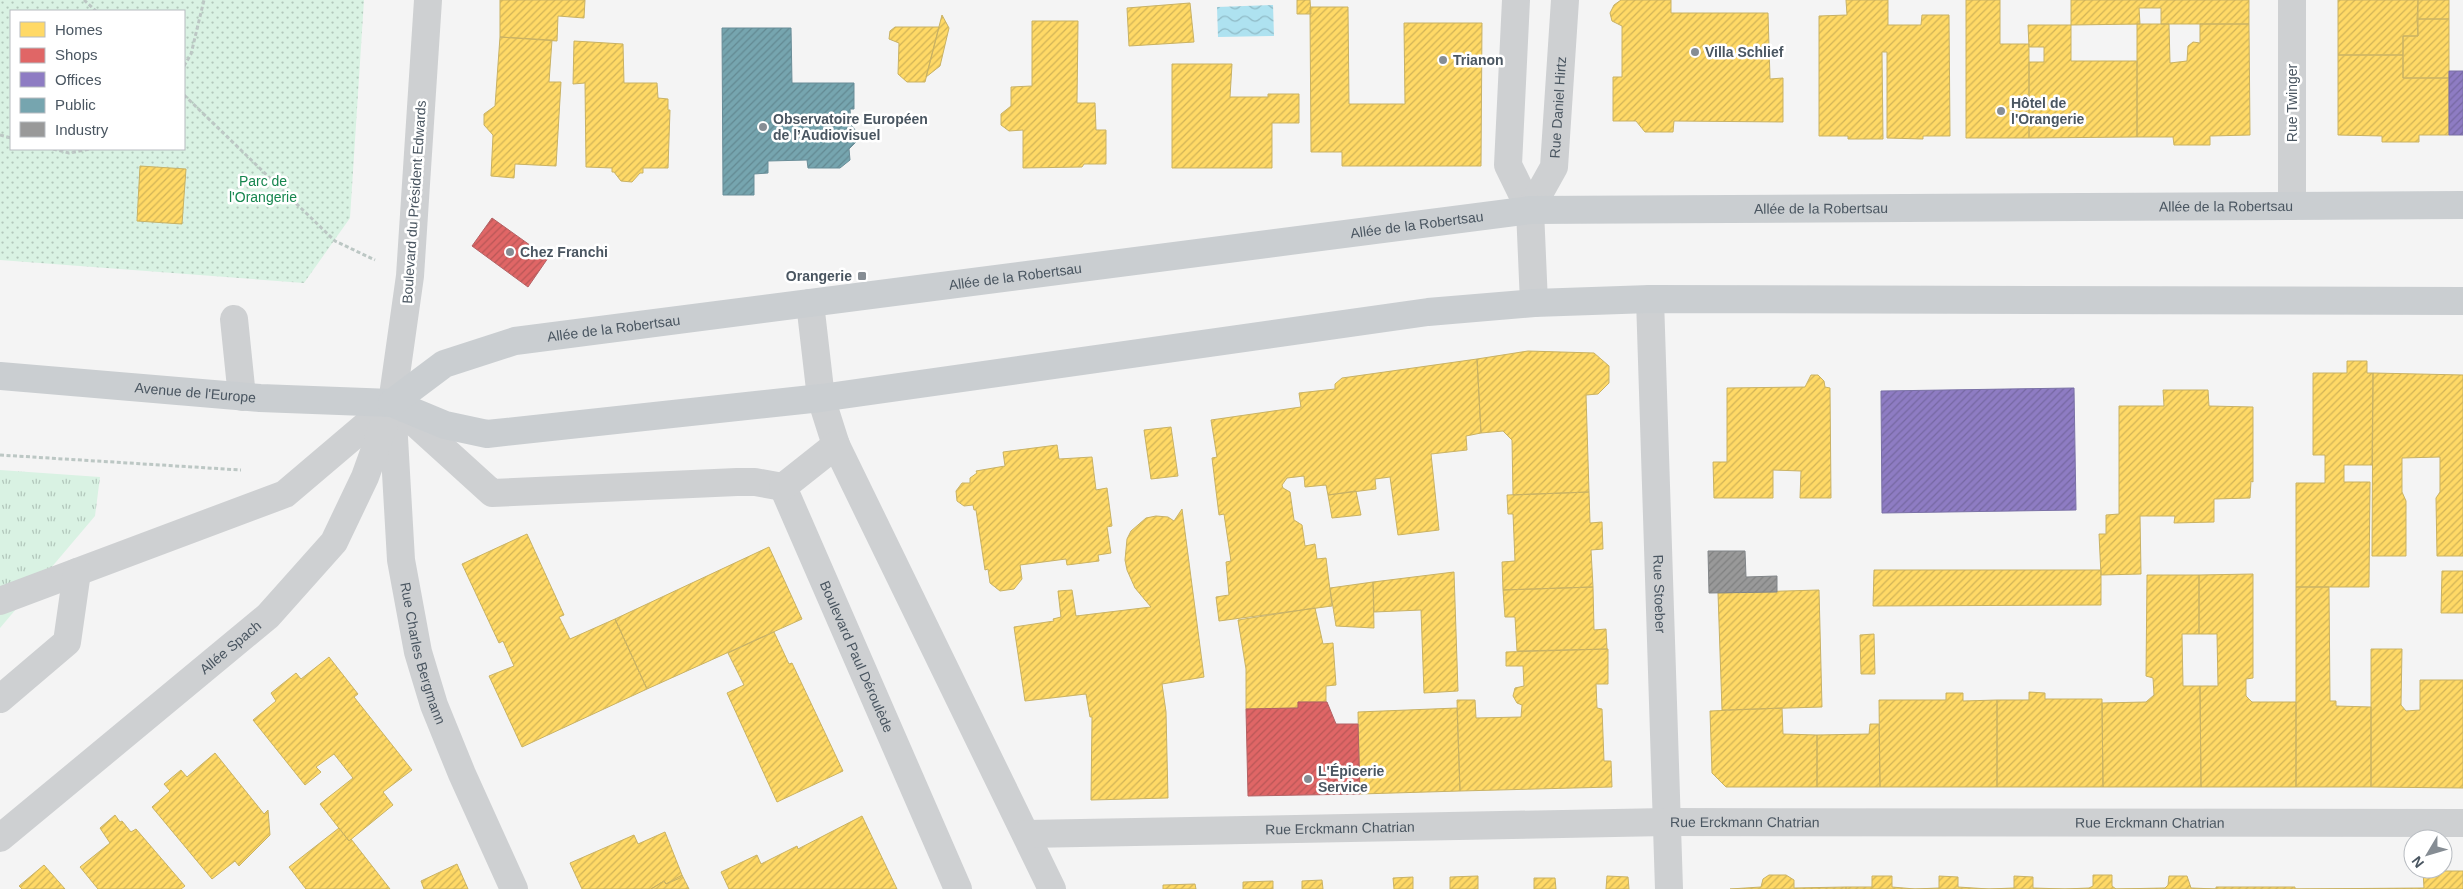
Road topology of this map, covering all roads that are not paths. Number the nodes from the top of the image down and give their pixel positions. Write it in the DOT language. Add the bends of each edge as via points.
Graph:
graph roads {
  1 [pos="428,0"];
  2 [pos="1516,0"];
  3 [pos="1565,0"];
  4 [pos="2292,0"];
  5 [pos="2463,205"];
  6 [pos="2292,206"];
  7 [pos="1530,210"];
  8 [pos="1650,300"];
  9 [pos="2463,301"];
  10 [pos="810,303"];
  11 [pos="1534,304"];
  12 [pos="234,319"];
  13 [pos="0,376"];
  14 [pos="242,397"];
  15 [pos="821,398"];
  16 [pos="392,402"];
  17 [pos="836,445"];
  18 [pos="782,488"];
  19 [pos="77,572"];
  20 [pos="0,601"];
  21 [pos="0,699"];
  22 [pos="1666,822"];
  23 [pos="2463,822"];
  24 [pos="1026,834"];
  25 [pos="0,838"];
  26 [pos="514,889"];
  27 [pos="958,889"];
  28 [pos="1052,889"];
  29 [pos="1669,889"];
  1 -- 16 [label="street, Boulevard du Président Edwards" via="410,276"];
  2 -- 7 [label="street" via="1508,165"];
  3 -- 7 [label="street, Rue Daniel Hirtz" via="1554,167"];
  4 -- 6 [label="street, Rue Twinger"];
  5 -- 6 [label="main road, Allée de la Robertsau"];
  6 -- 7 [label="main road, Allée de la Robertsau"];
  7 -- 10 [label="main road, Allée de la Robertsau"];
  7 -- 11 [label="street"];
  8 -- 9 [label="main road"];
  8 -- 11 [label="main road"];
  8 -- 22 [label="street, Rue Stoeber"];
  10 -- 15 [label="street"];
  10 -- 16 [label="main road, Allée de la Robertsau" via="515,341 444,364"];
  11 -- 15 [label="main road" via="1428,312"];
  12 -- 14 [label="street"];
  13 -- 14 [label="main road, Avenue de l'Europe"];
  14 -- 16 [label="main road, Avenue de l'Europe"];
  15 -- 16 [label="main road" via="488,434 445,425"];
  15 -- 17 [label="street"];
  16 -- 18 [label="street" via="492,493 737,482"];
  16 -- 19 [label="street" via="285,494"];
  16 -- 25 [label="street, Allée Spach" via="365,477 334,542 268,616"];
  16 -- 26 [label="street, Rue Charles Bergmann" via="401,560 418,652 434,705"];
  17 -- 18 [label="street"];
  17 -- 24 [label="street"];
  18 -- 27 [label="street, Boulevard Paul Déroulède"];
  19 -- 20 [label="street"];
  19 -- 21 [label="street" via="67,642"];
  22 -- 23 [label="street, Rue Erckmann Chatrian"];
  22 -- 24 [label="street, Rue Erckmann Chatrian"];
  22 -- 29 [label="street, Rue Stoeber"];
  24 -- 28 [label="street"];
}
